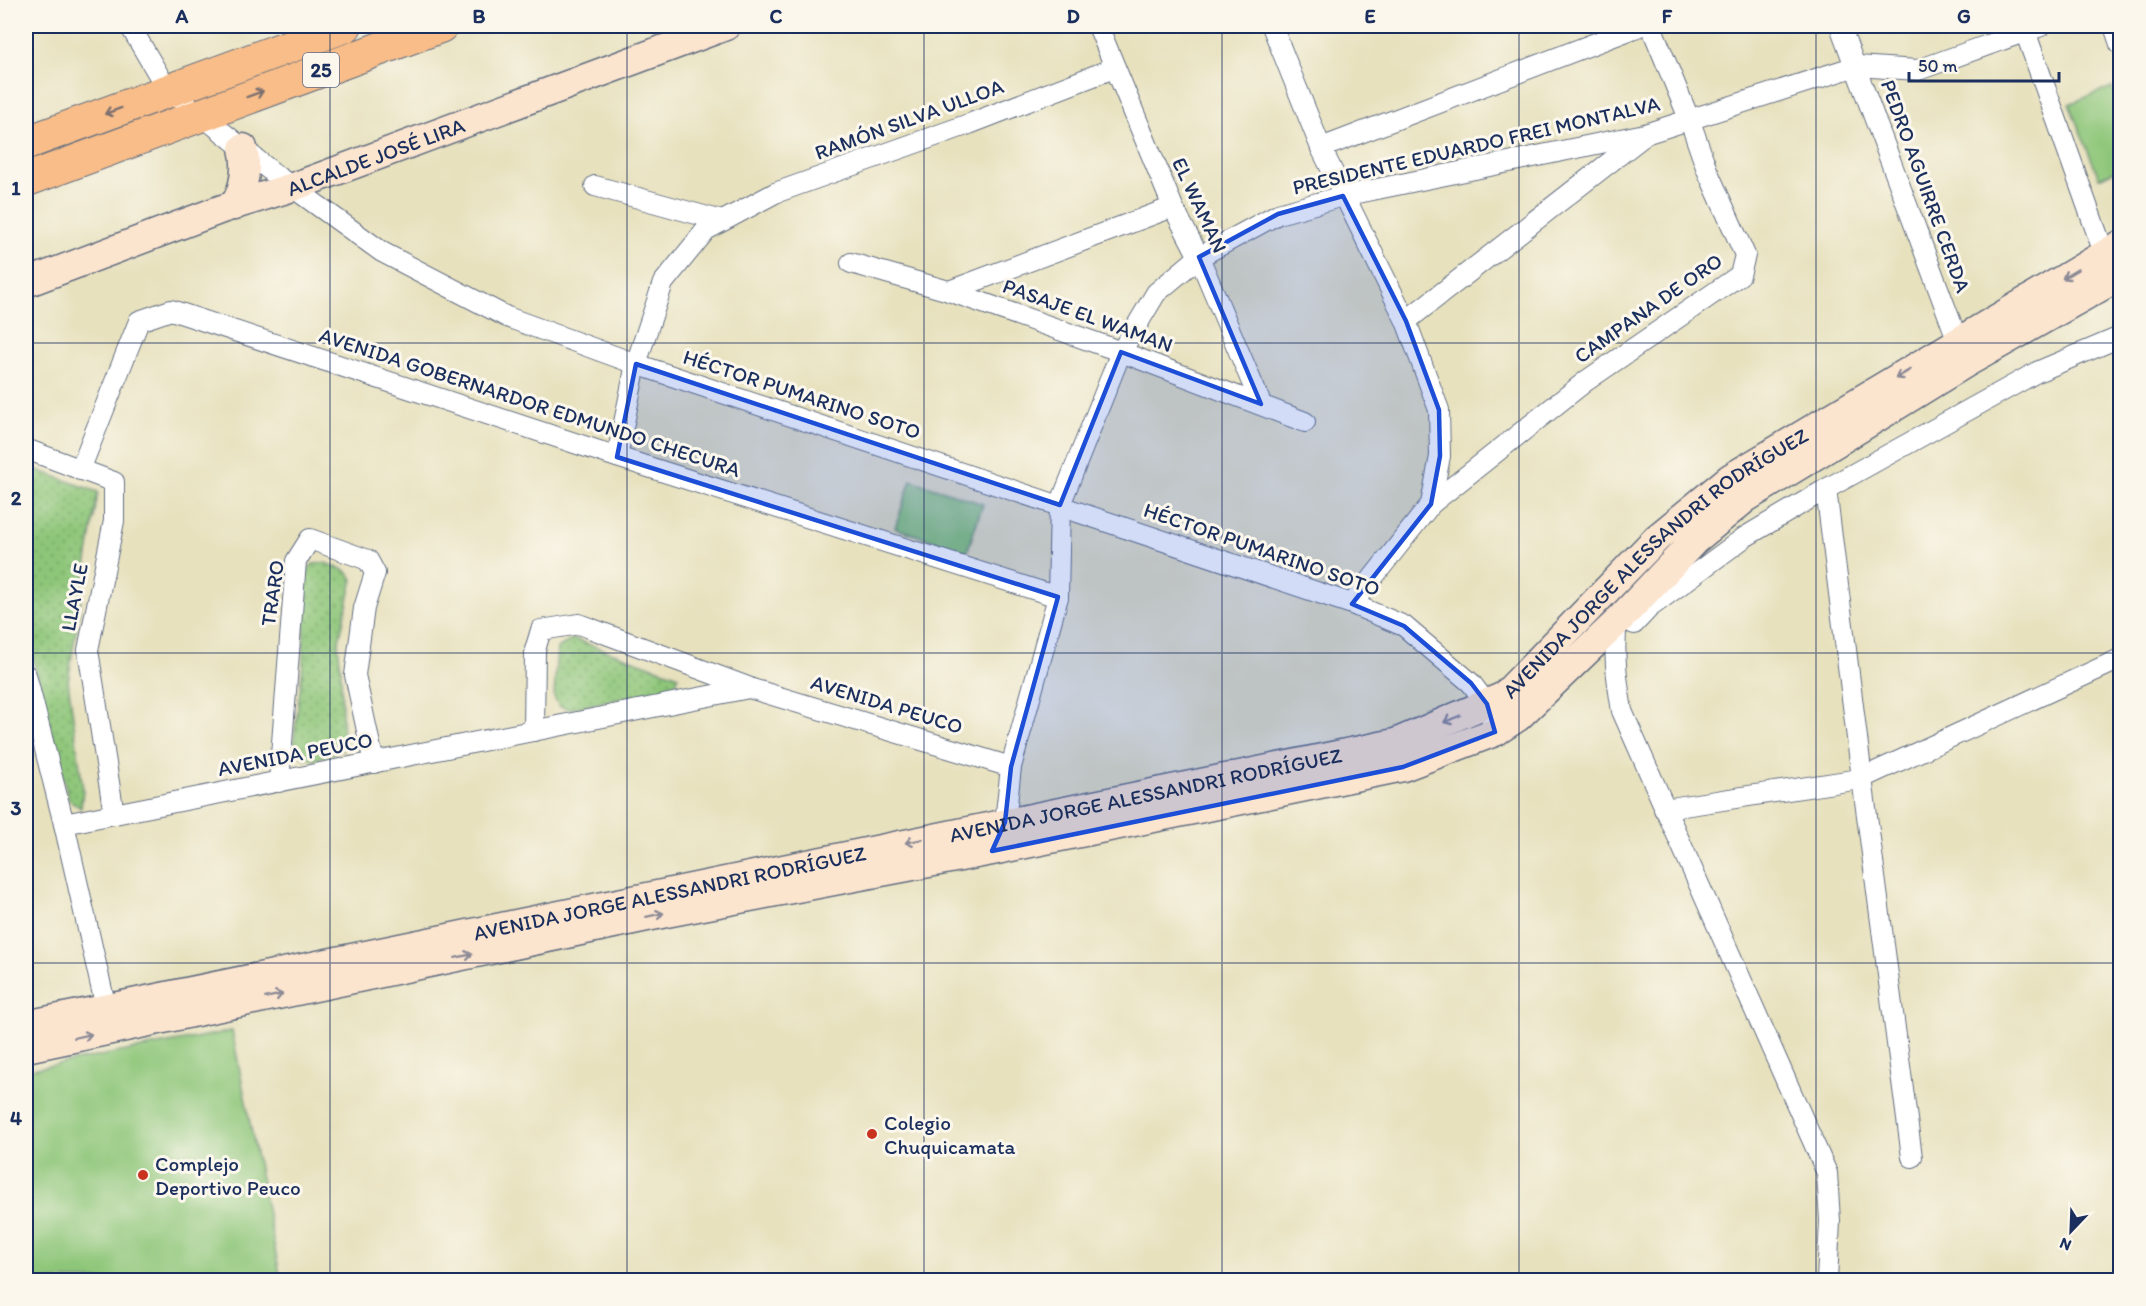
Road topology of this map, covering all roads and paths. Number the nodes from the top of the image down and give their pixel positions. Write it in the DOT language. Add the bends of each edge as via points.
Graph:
graph roads {
  1 [pos="130,26"];
  2 [pos="345,26"];
  3 [pos="441,26"];
  4 [pos="726,26"];
  5 [pos="1098,26"];
  6 [pos="1272,26"];
  7 [pos="1640,26"];
  8 [pos="1651,26"];
  9 [pos="1840,26"];
  10 [pos="2114,26"];
  11 [pos="2033,28"];
  12 [pos="2121,44"];
  13 [pos="1856,66"];
  14 [pos="1114,68"];
  15 [pos="168,91"];
  16 [pos="200,114"];
  17 [pos="1690,120"];
  18 [pos="1645,134"];
  19 [pos="26,143"];
  20 [pos="243,148"];
  21 [pos="1321,148"];
  22 [pos="26,180"];
  23 [pos="595,186"];
  24 [pos="293,187"];
  25 [pos="1343,196"];
  26 [pos="234,206"];
  27 [pos="1173,207"];
  28 [pos="722,221"];
  29 [pos="2112,249"];
  30 [pos="1199,258"];
  31 [pos="851,263"];
  32 [pos="2121,276"];
  33 [pos="26,283"];
  34 [pos="949,291"];
  35 [pos="1406,321"];
  36 [pos="2121,337"];
  37 [pos="1121,352"];
  38 [pos="1962,352"];
  39 [pos="636,364"];
  40 [pos="1261,404"];
  41 [pos="1305,422"];
  42 [pos="26,449"];
  43 [pos="617,458"];
  44 [pos="81,470"];
  45 [pos="1826,489"];
  46 [pos="1431,504"];
  47 [pos="1060,505"];
  48 [pos="1058,597"];
  49 [pos="1352,603"];
  50 [pos="1615,633"];
  51 [pos="2121,659"];
  52 [pos="26,675"];
  53 [pos="748,688"];
  54 [pos="1487,704"];
  55 [pos="534,731"];
  56 [pos="1495,732"];
  57 [pos="374,763"];
  58 [pos="1011,767"];
  59 [pos="1862,778"];
  60 [pos="279,782"];
  61 [pos="1664,809"];
  62 [pos="114,814"];
  63 [pos="1005,822"];
  64 [pos="64,824"];
  65 [pos="992,851"];
  66 [pos="106,1008"];
  67 [pos="26,1024"];
  68 [pos="26,1048"];
  69 [pos="1912,1157"];
  70 [pos="1827,1281"];
  1 -- 15 [label="street, HÉCTOR PUMARINO SOTO"];
  2 -- 15 [label="highway, 25"];
  16 -- 3 [label="highway, 25, one-way"];
  4 -- 24 [label="street, ALCALDE JOSÉ LIRA"];
  5 -- 14 [label="street, EL WAMAN"];
  6 -- 21 [label="street"];
  7 -- 21 [label="street"];
  8 -- 17 [label="street, CAMPANA DE ORO"];
  9 -- 13 [label="street, PEDRO AGUIRRE CERDA"];
  10 -- 12 [label="street"];
  11 -- 13 [label="street, PRESIDENTE EDUARDO FREI MONTALVA" via="1918,70"];
  11 -- 29 [label="street"];
  13 -- 17 [label="street, PRESIDENTE EDUARDO FREI MONTALVA"];
  13 -- 38 [label="street, PEDRO AGUIRRE CERDA"];
  14 -- 27 [label="street, EL WAMAN"];
  14 -- 28 [label="street, RAMÓN SILVA ULLOA" via="775,193"];
  15 -- 16 [label="street, HÉCTOR PUMARINO SOTO"];
  15 -- 19 [label="highway, 25, one-way"];
  16 -- 20 [label="street, HÉCTOR PUMARINO SOTO"];
  16 -- 22 [label="highway, 25"];
  17 -- 18 [label="street, PRESIDENTE EDUARDO FREI MONTALVA"];
  17 -- 46 [label="street, CAMPANA DE ORO" via="1707,170 1745,255 1740,275 1586,381"];
  18 -- 25 [label="street, PRESIDENTE EDUARDO FREI MONTALVA"];
  18 -- 35 [label="street"];
  20 -- 24 [label="street, HÉCTOR PUMARINO SOTO"];
  20 -- 26 [label="street" via="245,179"];
  21 -- 25 [label="street"];
  23 -- 28 [label="street"];
  24 -- 26 [label="street, ALCALDE JOSÉ LIRA"];
  24 -- 39 [label="street, HÉCTOR PUMARINO SOTO" via="382,252 507,317"];
  25 -- 30 [label="street, PRESIDENTE EDUARDO FREI MONTALVA" via="1278,214"];
  25 -- 35 [label="street"];
  26 -- 33 [label="street, ALCALDE JOSÉ LIRA"];
  27 -- 30 [label="street, EL WAMAN"];
  27 -- 34 [label="street"];
  28 -- 39 [label="street, RAMÓN SILVA ULLOA" via="706,230 663,283"];
  29 -- 38 [label="street, AVENIDA JORGE ALESSANDRI RODRÍGUEZ, one-way"];
  30 -- 37 [label="street, PRESIDENTE EDUARDO FREI MONTALVA" via="1156,293"];
  30 -- 40 [label="street, EL WAMAN"];
  31 -- 34 [label="street, PASAJE EL WAMAN"];
  32 -- 38 [label="street, AVENIDA JORGE ALESSANDRI RODRÍGUEZ"];
  34 -- 37 [label="street, PASAJE EL WAMAN"];
  35 -- 46 [label="street" via="1439,410 1440,456"];
  36 -- 45 [label="street" via="2037,372"];
  37 -- 40 [label="street, PASAJE EL WAMAN"];
  37 -- 47 [label="street, PRESIDENTE EDUARDO FREI MONTALVA"];
  38 -- 50 [label="street, AVENIDA JORGE ALESSANDRI RODRÍGUEZ" via="1746,498 1694,542"];
  38 -- 54 [label="street, AVENIDA JORGE ALESSANDRI RODRÍGUEZ, one-way" via="1730,477 1657,538 1504,696"];
  39 -- 43 [label="street, RAMÓN SILVA ULLOA"];
  39 -- 47 [label="street, HÉCTOR PUMARINO SOTO"];
  40 -- 41 [label="street, PASAJE EL WAMAN"];
  42 -- 44 [label="street, LLAYLE"];
  43 -- 44 [label="street, AVENIDA GOBERNARDOR EDMUNDO CHECURA" via="171,310 139,321"];
  43 -- 48 [label="street, AVENIDA GOBERNARDOR EDMUNDO CHECURA"];
  44 -- 62 [label="street, LLAYLE" via="114,482 114,521 88,650"];
  45 -- 50 [label="street" via="1737,543"];
  45 -- 59 [label="street"];
  46 -- 49 [label="street"];
  47 -- 48 [label="street, PRESIDENTE EDUARDO FREI MONTALVA"];
  47 -- 49 [label="street, HÉCTOR PUMARINO SOTO"];
  48 -- 58 [label="street, PRESIDENTE EDUARDO FREI MONTALVA"];
  49 -- 54 [label="street, HÉCTOR PUMARINO SOTO" via="1404,626 1471,683"];
  50 -- 56 [label="street, AVENIDA JORGE ALESSANDRI RODRÍGUEZ" via="1518,717"];
  50 -- 61 [label="street" via="1616,680 1622,711"];
  51 -- 59 [label="street"];
  52 -- 64 [label="street"];
  53 -- 55 [label="street, AVENIDA PEUCO"];
  53 -- 55 [label="street, AVENIDA PEUCO" via="579,624 541,630 535,650"];
  53 -- 58 [label="street, AVENIDA PEUCO"];
  54 -- 56 [label="street, HÉCTOR PUMARINO SOTO"];
  54 -- 63 [label="street, AVENIDA JORGE ALESSANDRI RODRÍGUEZ, one-way" via="1395,743"];
  55 -- 57 [label="street, AVENIDA PEUCO"];
  56 -- 65 [label="street, AVENIDA JORGE ALESSANDRI RODRÍGUEZ" via="1403,767"];
  57 -- 60 [label="street, AVENIDA PEUCO"];
  57 -- 60 [label="street, TRARO" via="355,675 364,608 375,573 368,560 310,539 296,561"];
  58 -- 63 [label="street, PRESIDENTE EDUARDO FREI MONTALVA"];
  59 -- 61 [label="street"];
  59 -- 69 [label="street"];
  60 -- 62 [label="street, AVENIDA PEUCO"];
  61 -- 70 [label="street" via="1827,1173"];
  62 -- 64 [label="street, AVENIDA PEUCO"];
  63 -- 65 [label="street, PRESIDENTE EDUARDO FREI MONTALVA"];
  63 -- 66 [label="street, AVENIDA JORGE ALESSANDRI RODRÍGUEZ, one-way"];
  64 -- 66 [label="street"];
  68 -- 65 [label="street, AVENIDA JORGE ALESSANDRI RODRÍGUEZ, one-way" via="666,913"];
  66 -- 67 [label="street, AVENIDA JORGE ALESSANDRI RODRÍGUEZ"];
}
